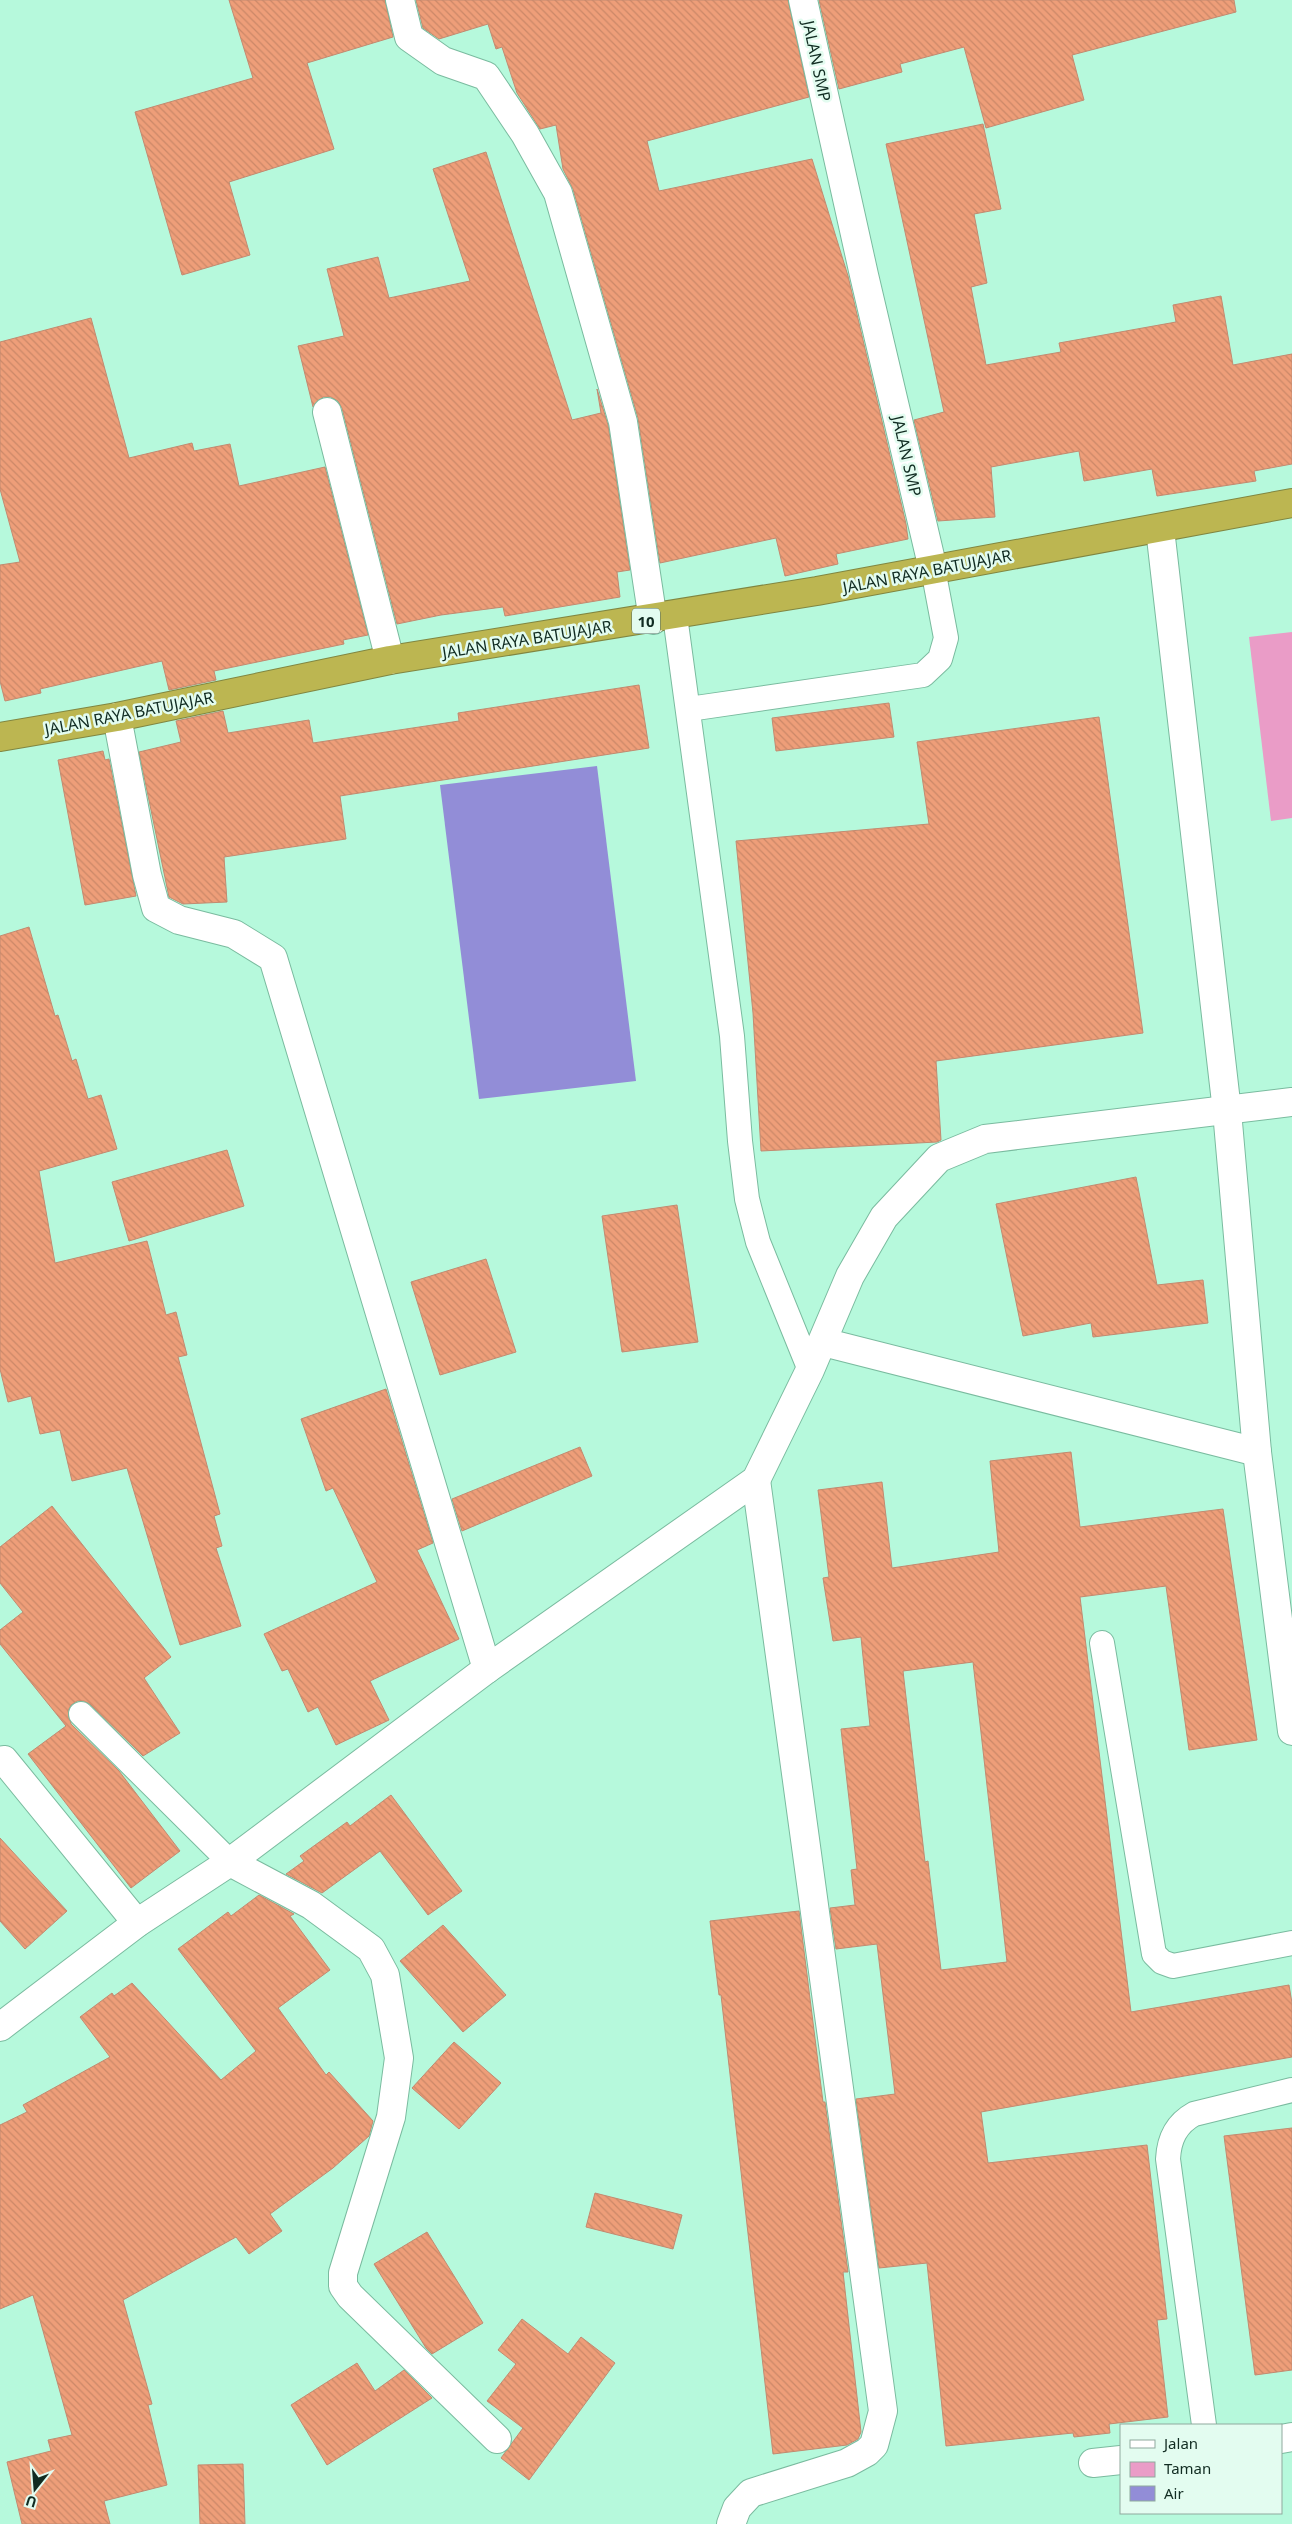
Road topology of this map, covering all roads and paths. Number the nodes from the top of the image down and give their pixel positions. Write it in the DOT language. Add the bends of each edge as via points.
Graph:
graph roads {
  1 [pos="400,0"];
  2 [pos="803,0"];
  3 [pos="327,412"];
  4 [pos="1292,503"];
  5 [pos="1160,529"];
  6 [pos="933,568"];
  7 [pos="664,618"];
  8 [pos="390,660"];
  9 [pos="689,709"];
  10 [pos="117,717"];
  11 [pos="0,737"];
  12 [pos="1292,1102"];
  13 [pos="1227,1111"];
  14 [pos="822,1342"];
  15 [pos="810,1370"];
  16 [pos="1257,1452"];
  17 [pos="756,1480"];
  18 [pos="1102,1643"];
  19 [pos="487,1669"];
  20 [pos="1288,1673"];
  21 [pos="81,1714"];
  22 [pos="1292,1730"];
  23 [pos="4,1760"];
  24 [pos="230,1862"];
  25 [pos="138,1923"];
  26 [pos="1292,1943"];
  27 [pos="0,2027"];
  28 [pos="1292,2090"];
  29 [pos="1204,2424"];
  30 [pos="498,2439"];
  31 [pos="1120,2460"];
  32 [pos="1093,2463"];
  33 [pos="731,2524"];
  1 -- 7 [label="street" via="409,37 443,61 486,76 525,134 558,193 623,422"];
  2 -- 6 [label="street, JALAN SMP"];
  3 -- 8 [label="street"];
  4 -- 5 [label="highway, JALAN RAYA BATUJAJAR / 10"];
  5 -- 6 [label="highway, JALAN RAYA BATUJAJAR / 10"];
  5 -- 13 [label="street"];
  6 -- 7 [label="highway, JALAN RAYA BATUJAJAR / 10"];
  6 -- 9 [label="lane, JALAN SMP" via="946,638 940,659 923,675"];
  7 -- 8 [label="highway, JALAN RAYA BATUJAJAR / 10"];
  7 -- 9 [label="lane"];
  8 -- 10 [label="highway, JALAN RAYA BATUJAJAR / 10"];
  9 -- 15 [label="lane" via="732,1036 747,1199 758,1242"];
  10 -- 11 [label="highway, JALAN RAYA BATUJAJAR / 10"];
  10 -- 19 [label="street" via="156,908 179,920 234,934 273,958"];
  12 -- 13 [label="street"];
  13 -- 14 [label="street" via="985,1139 939,1158 884,1217 850,1276"];
  13 -- 16 [label="street"];
  14 -- 15 [label="street"];
  14 -- 16 [label="street"];
  15 -- 17 [label="street"];
  16 -- 20 [label="street"];
  17 -- 19 [label="street"];
  17 -- 33 [label="street" via="883,2412 874,2445 867,2452 846,2463 751,2494 737,2508"];
  18 -- 26 [label="lane" via="1154,1954 1173,1966"];
  19 -- 24 [label="street"];
  20 -- 22 [label="street"];
  21 -- 24 [label="lane"];
  23 -- 25 [label="street"];
  24 -- 25 [label="street"];
  24 -- 30 [label="street" via="311,1905 371,1949 385,1975 399,2058 391,2116 343,2273 343,2286"];
  25 -- 27 [label="street"];
  28 -- 29 [label="lane" via="1194,2114 1179,2125 1168,2145"];
  31 -- 32 [label="street"];
}
